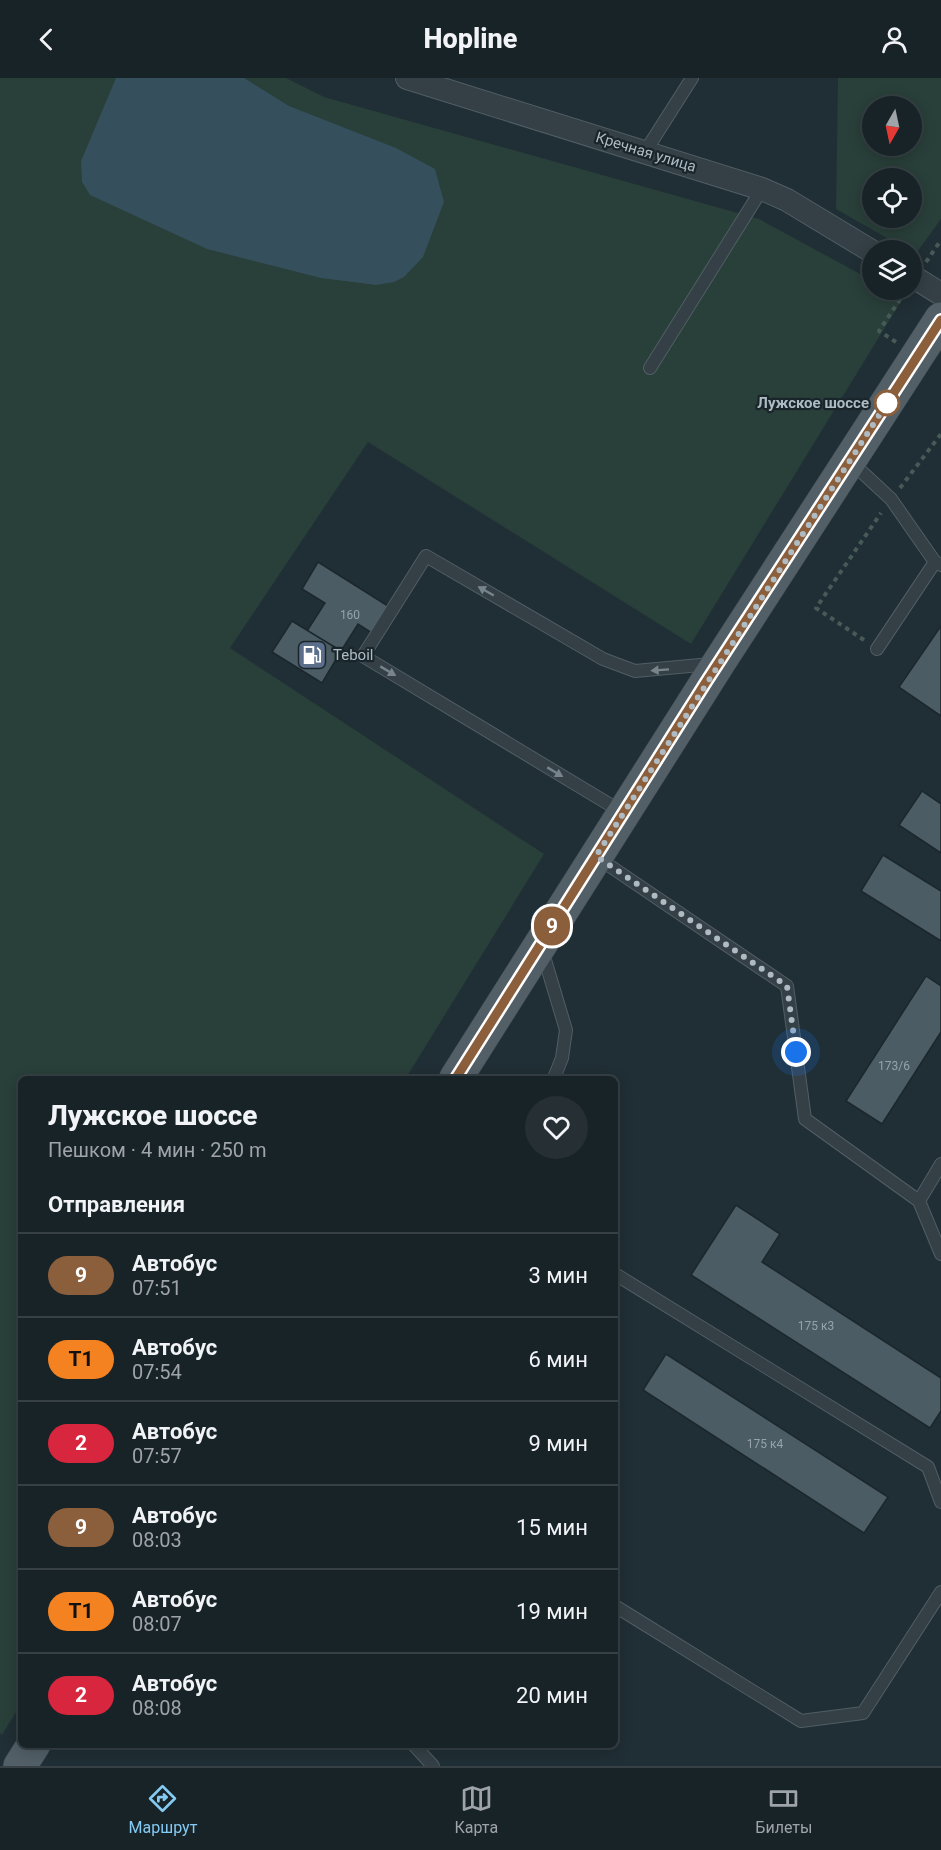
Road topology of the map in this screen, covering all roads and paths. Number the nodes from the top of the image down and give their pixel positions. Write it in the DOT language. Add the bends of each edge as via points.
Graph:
graph roads {
  1 [pos="407,78"];
  2 [pos="692,78"];
  3 [pos="645,152"];
  4 [pos="762,189"];
  5 [pos="862,245"];
  6 [pos="922,282"];
  7 [pos="941,294"];
  8 [pos="900,300"];
  9 [pos="941,320"];
  10 [pos="879,331"];
  11 [pos="650,368"];
  12 [pos="941,434"];
  13 [pos="849,460"];
  14 [pos="891,499"];
  15 [pos="938,563"];
  16 [pos="878,649"];
  17 [pos="718,664"];
  18 [pos="623,813"];
  19 [pos="596,856"];
  20 [pos="540,944"];
  21 [pos="457,1076"];
  22 [pos="555,1076"];
  23 [pos="941,1164"];
  24 [pos="919,1201"];
  25 [pos="941,1254"];
  26 [pos="618,1277"];
  27 [pos="941,1502"];
  28 [pos="941,1592"];
  29 [pos="618,1608"];
  30 [pos="31,1748"];
  31 [pos="417,1748"];
  32 [pos="20,1766"];
  33 [pos="433,1766"];
  1 -- 3 [label="street, Кречная улица"];
  2 -- 3 [label="lane"];
  3 -- 4 [label="street, Кречная улица"];
  4 -- 5 [label="street, Кречная улица"];
  4 -- 11 [label="lane"];
  6 -- 7 [label="street"];
  8 -- 10 [label="path"];
  9 -- 13 [label="main road"];
  12 -- 14 [label="path"];
  13 -- 14 [label="lane"];
  13 -- 17 [label="main road"];
  14 -- 15 [label="lane"];
  14 -- 16 [label="path" via="816,608"];
  15 -- 16 [label="lane"];
  17 -- 18 [label="main road"];
  17 -- 18 [label="lane, one-way" via="635,671 603,659 426,556 363,656"];
  18 -- 19 [label="main road"];
  19 -- 20 [label="main road"];
  19 -- 24 [label="lane" via="787,986 805,1119"];
  20 -- 21 [label="main road"];
  20 -- 22 [label="lane" via="566,1030"];
  23 -- 24 [label="lane"];
  24 -- 25 [label="lane"];
  26 -- 27 [label="lane" via="928,1467"];
  28 -- 29 [label="lane" via="863,1713 801,1721"];
  30 -- 32 [label="main road"];
  31 -- 33 [label="lane"];
}
